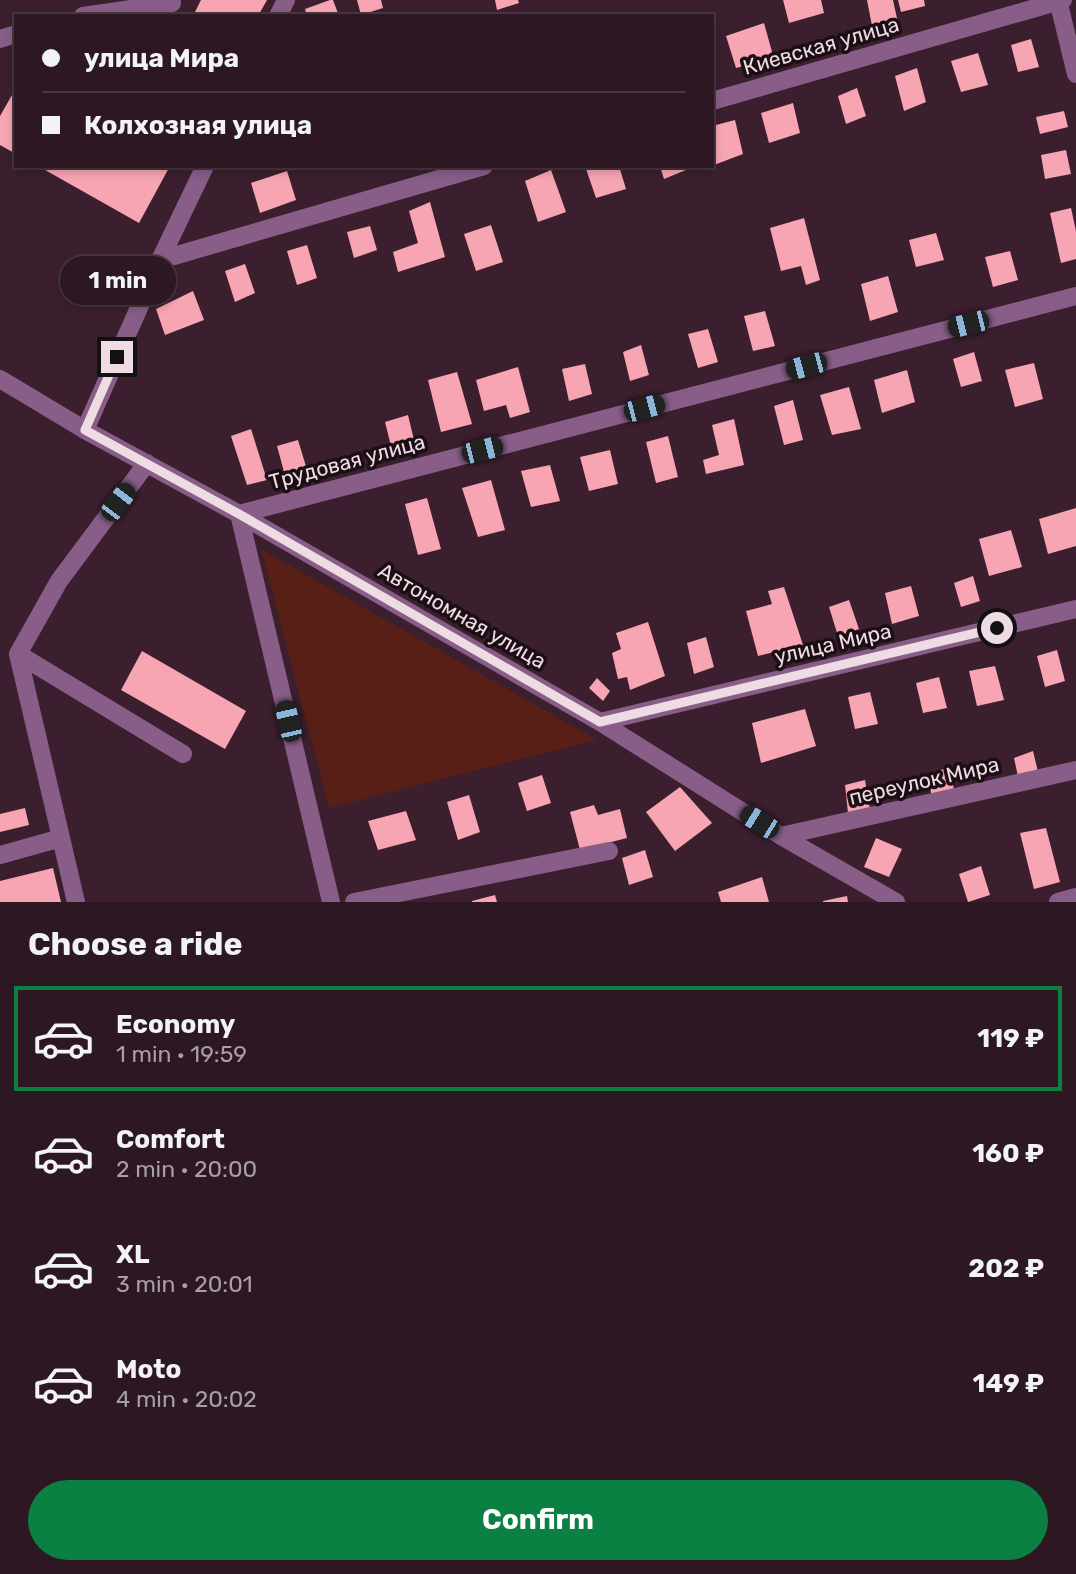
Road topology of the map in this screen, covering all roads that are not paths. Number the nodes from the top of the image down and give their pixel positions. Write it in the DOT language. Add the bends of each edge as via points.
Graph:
graph roads {
  1 [pos="1060,0"];
  2 [pos="172,3"];
  3 [pos="97,14"];
  4 [pos="1076,74"];
  5 [pos="714,100"];
  6 [pos="204,168"];
  7 [pos="477,168"];
  8 [pos="160,260"];
  9 [pos="1076,296"];
  10 [pos="0,379"];
  11 [pos="85,430"];
  12 [pos="147,463"];
  13 [pos="239,514"];
  14 [pos="1076,609"];
  15 [pos="18,654"];
  16 [pos="600,722"];
  17 [pos="183,754"];
  18 [pos="1076,770"];
  19 [pos="781,836"];
  20 [pos="61,838"];
  21 [pos="609,851"];
  22 [pos="0,855"];
  23 [pos="1076,897"];
  24 [pos="76,902"];
  25 [pos="331,902"];
  26 [pos="354,902"];
  27 [pos="896,902"];
  28 [pos="1058,902"];
  1 -- 4 [label="street"];
  1 -- 5 [label="street, Киевская улица"];
  2 -- 3 [label="street"];
  6 -- 8 [label="street"];
  7 -- 8 [label="street"];
  8 -- 11 [label="street"];
  9 -- 13 [label="street, Трудовая улица"];
  10 -- 11 [label="street, Автономная улица"];
  11 -- 12 [label="street, Автономная улица"];
  12 -- 13 [label="street, Автономная улица"];
  12 -- 15 [label="street" via="59,581"];
  13 -- 16 [label="street, Автономная улица"];
  13 -- 25 [label="street"];
  14 -- 16 [label="street, улица Мира"];
  15 -- 17 [label="street"];
  15 -- 20 [label="street"];
  16 -- 19 [label="street, Автономная улица"];
  18 -- 19 [label="street, переулок Мира"];
  19 -- 27 [label="street, Автономная улица"];
  20 -- 22 [label="street"];
  20 -- 24 [label="street"];
  21 -- 26 [label="street"];
  23 -- 28 [label="street"];
}
